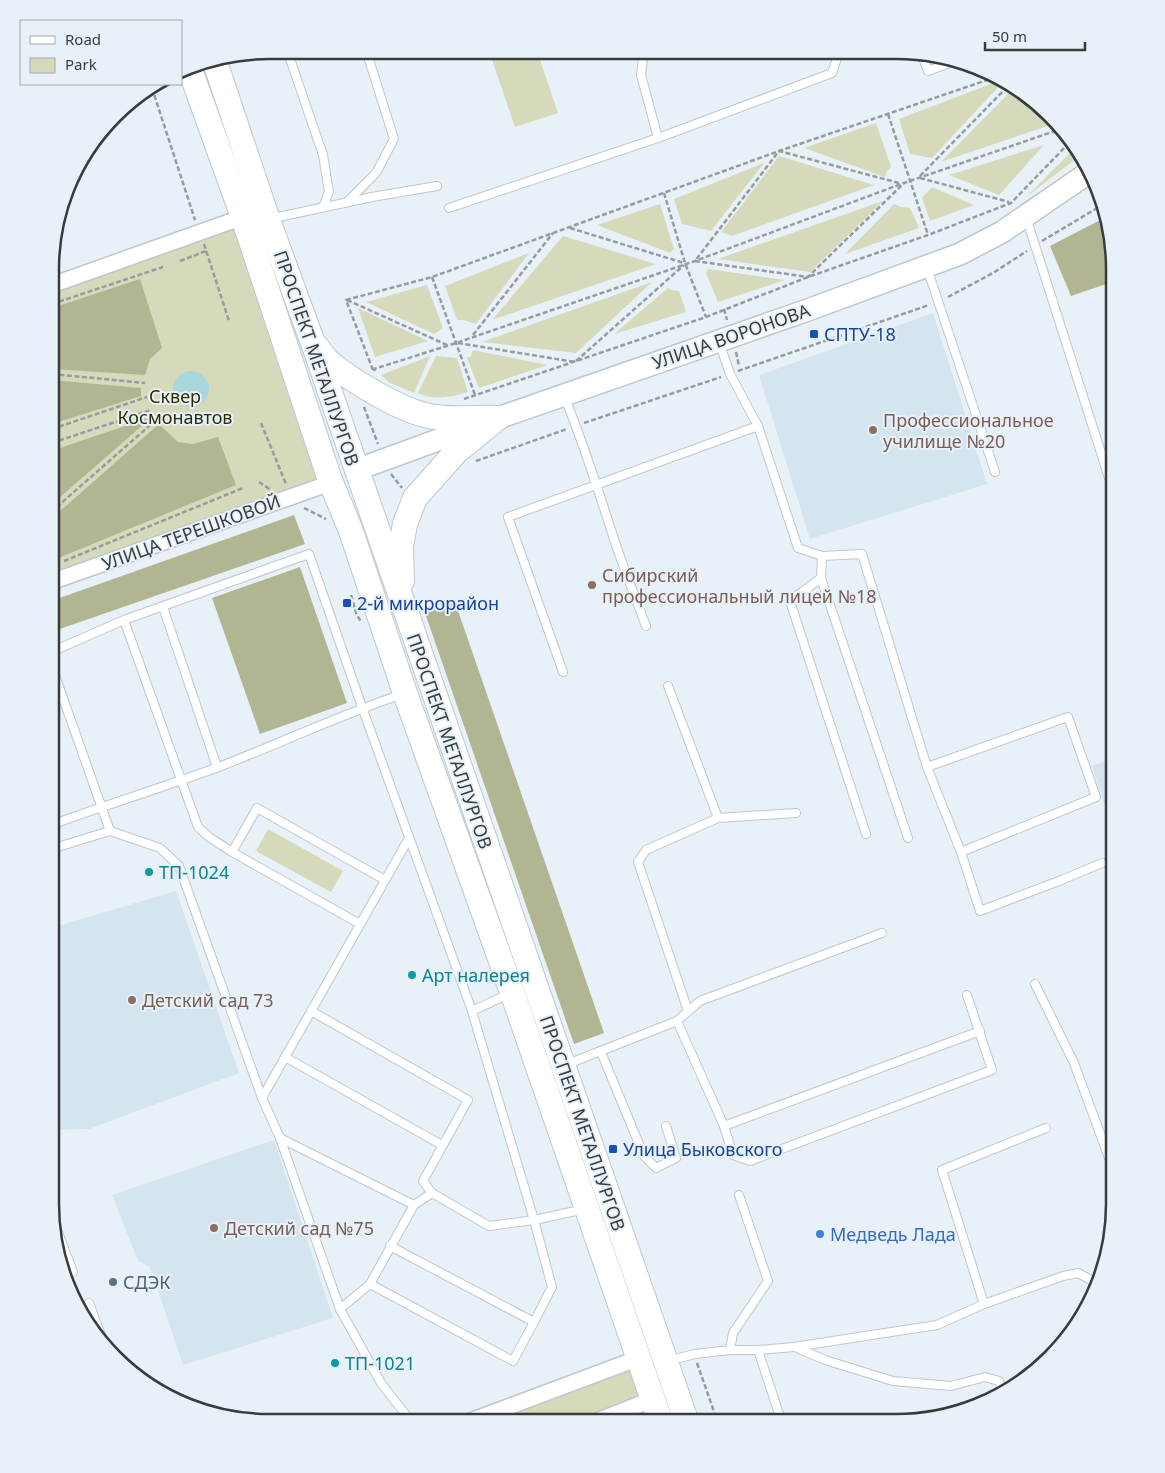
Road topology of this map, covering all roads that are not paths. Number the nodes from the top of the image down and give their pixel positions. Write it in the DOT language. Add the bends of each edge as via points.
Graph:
graph roads {
  1 [pos="290,59"];
  2 [pos="369,59"];
  3 [pos="643,59"];
  4 [pos="837,59"];
  5 [pos="925,61"];
  6 [pos="944,64"];
  7 [pos="216,66"];
  8 [pos="192,73"];
  9 [pos="658,138"];
  10 [pos="1084,175"];
  11 [pos="437,186"];
  12 [pos="347,202"];
  13 [pos="323,208"];
  14 [pos="449,208"];
  15 [pos="1018,210"];
  16 [pos="258,215"];
  17 [pos="927,266"];
  18 [pos="59,282"];
  19 [pos="718,340"];
  20 [pos="313,343"];
  21 [pos="563,395"];
  22 [pos="498,418"];
  23 [pos="758,426"];
  24 [pos="1106,469"];
  25 [pos="356,470"];
  26 [pos="995,472"];
  27 [pos="330,480"];
  28 [pos="597,485"];
  29 [pos="822,556"];
  30 [pos="821,578"];
  31 [pos="59,579"];
  32 [pos="163,607"];
  33 [pos="407,617"];
  34 [pos="124,620"];
  35 [pos="646,626"];
  36 [pos="59,648"];
  37 [pos="563,672"];
  38 [pos="59,686"];
  39 [pos="668,686"];
  40 [pos="405,693"];
  41 [pos="362,708"];
  42 [pos="217,767"];
  43 [pos="927,767"];
  44 [pos="181,780"];
  45 [pos="102,806"];
  46 [pos="796,813"];
  47 [pos="718,818"];
  48 [pos="59,822"];
  49 [pos="110,831"];
  50 [pos="866,834"];
  51 [pos="409,838"];
  52 [pos="908,838"];
  53 [pos="59,847"];
  54 [pos="232,852"];
  55 [pos="961,852"];
  56 [pos="1102,863"];
  57 [pos="385,880"];
  58 [pos="360,924"];
  59 [pos="882,933"];
  60 [pos="1035,984"];
  61 [pos="512,992"];
  62 [pos="968,995"];
  63 [pos="311,1011"];
  64 [pos="472,1011"];
  65 [pos="688,1011"];
  66 [pos="677,1021"];
  67 [pos="980,1031"];
  68 [pos="600,1052"];
  69 [pos="285,1057"];
  70 [pos="562,1066"];
  71 [pos="262,1098"];
  72 [pos="666,1126"];
  73 [pos="724,1126"];
  74 [pos="1046,1128"];
  75 [pos="280,1138"];
  76 [pos="442,1145"];
  77 [pos="1106,1150"];
  78 [pos="432,1193"];
  79 [pos="739,1195"];
  80 [pos="414,1205"];
  81 [pos="586,1208"];
  82 [pos="534,1220"];
  83 [pos="63,1245"];
  84 [pos="390,1246"];
  85 [pos="73,1272"];
  86 [pos="1092,1280"];
  87 [pos="370,1284"];
  88 [pos="90,1303"];
  89 [pos="984,1304"];
  90 [pos="340,1309"];
  91 [pos="534,1322"];
  92 [pos="98,1327"];
  93 [pos="794,1347"];
  94 [pos="730,1350"];
  95 [pos="758,1350"];
  96 [pos="664,1356"];
  97 [pos="639,1358"];
  98 [pos="1001,1386"];
  99 [pos="676,1390"];
  100 [pos="653,1399"];
  101 [pos="405,1414"];
  102 [pos="487,1414"];
  103 [pos="613,1414"];
  104 [pos="658,1414"];
  105 [pos="684,1414"];
  106 [pos="779,1414"];
  1 -- 13 [label="lane" via="323,155 329,192"];
  2 -- 12 [label="lane" via="394,139 376,173"];
  3 -- 9 [label="lane" via="641,75"];
  4 -- 9 [label="lane" via="832,73"];
  5 -- 6 [label="lane" via="928,70"];
  7 -- 16 [label="main road, ПРОСПЕКТ МЕТАЛЛУРГОВ"];
  8 -- 16 [label="main road, ПРОСПЕКТ МЕТАЛЛУРГОВ"];
  9 -- 14 [label="lane"];
  10 -- 15 [label="main road, УЛИЦА ВОРОНОВА"];
  11 -- 12 [label="lane"];
  12 -- 13 [label="lane"];
  13 -- 16 [label="lane"];
  15 -- 17 [label="main road, УЛИЦА ВОРОНОВА" via="1002,232 960,254"];
  15 -- 24 [label="lane" via="1034,246"];
  16 -- 18 [label="street" via="199,232"];
  16 -- 20 [label="main road, ПРОСПЕКТ МЕТАЛЛУРГОВ"];
  16 -- 27 [label="main road, ПРОСПЕКТ МЕТАЛЛУРГОВ"];
  17 -- 19 [label="main road, УЛИЦА ВОРОНОВА"];
  17 -- 26 [label="lane"];
  19 -- 21 [label="main road, УЛИЦА ВОРОНОВА"];
  19 -- 23 [label="lane" via="730,374"];
  20 -- 22 [label="main road" via="327,360 346,373 417,412 435,417"];
  20 -- 25 [label="main road, ПРОСПЕКТ МЕТАЛЛУРГОВ"];
  21 -- 22 [label="main road, УЛИЦА ВОРОНОВА"];
  21 -- 28 [label="lane"];
  22 -- 25 [label="main road, УЛИЦА ВОРОНОВА"];
  22 -- 33 [label="main road" via="456,452 415,498 401,546"];
  23 -- 28 [label="lane"];
  23 -- 29 [label="lane" via="798,548"];
  25 -- 27 [label="main road"];
  25 -- 33 [label="main road, ПРОСПЕКТ МЕТАЛЛУРГОВ"];
  27 -- 31 [label="street, УЛИЦА ТЕРЕШКОВОЙ" via="319,487"];
  27 -- 40 [label="main road, ПРОСПЕКТ МЕТАЛЛУРГОВ" via="351,531"];
  28 -- 35 [label="lane"];
  28 -- 37 [label="lane" via="508,517"];
  29 -- 30 [label="lane"];
  29 -- 43 [label="lane" via="862,554"];
  30 -- 50 [label="lane" via="790,601"];
  30 -- 52 [label="lane"];
  32 -- 34 [label="lane"];
  32 -- 41 [label="lane" via="309,554"];
  32 -- 42 [label="lane"];
  33 -- 70 [label="main road, ПРОСПЕКТ МЕТАЛЛУРГОВ"];
  34 -- 36 [label="lane"];
  34 -- 44 [label="lane"];
  38 -- 45 [label="lane"];
  39 -- 47 [label="lane"];
  40 -- 41 [label="lane"];
  40 -- 61 [label="main road, ПРОСПЕКТ МЕТАЛЛУРГОВ"];
  41 -- 42 [label="lane"];
  41 -- 51 [label="lane"];
  42 -- 44 [label="lane"];
  43 -- 55 [label="lane"];
  43 -- 55 [label="lane" via="1068,717 1096,798"];
  44 -- 45 [label="lane"];
  44 -- 54 [label="lane" via="198,827"];
  45 -- 48 [label="lane"];
  45 -- 49 [label="lane"];
  46 -- 47 [label="lane"];
  47 -- 65 [label="lane" via="646,850 638,862"];
  49 -- 53 [label="lane"];
  49 -- 71 [label="lane" via="160,848 179,866"];
  51 -- 57 [label="lane"];
  51 -- 64 [label="lane"];
  54 -- 57 [label="lane" via="257,808"];
  54 -- 58 [label="lane"];
  55 -- 56 [label="lane" via="980,911"];
  57 -- 58 [label="lane"];
  58 -- 63 [label="lane"];
  59 -- 65 [label="lane" via="700,1001"];
  60 -- 77 [label="lane" via="1074,1063"];
  61 -- 64 [label="lane"];
  61 -- 81 [label="main road, ПРОСПЕКТ МЕТАЛЛУРГОВ"];
  62 -- 67 [label="lane"];
  63 -- 69 [label="lane"];
  63 -- 76 [label="lane" via="468,1100"];
  64 -- 82 [label="lane"];
  65 -- 66 [label="lane"];
  66 -- 68 [label="lane"];
  66 -- 73 [label="lane"];
  67 -- 73 [label="lane"];
  67 -- 73 [label="lane" via="992,1070 750,1161 734,1154"];
  68 -- 70 [label="lane"];
  68 -- 72 [label="lane" via="644,1156 656,1168 676,1158"];
  69 -- 71 [label="lane"];
  69 -- 76 [label="lane"];
  70 -- 96 [label="main road, ПРОСПЕКТ МЕТАЛЛУРГОВ"];
  71 -- 75 [label="lane"];
  74 -- 89 [label="lane" via="942,1170"];
  75 -- 80 [label="lane"];
  75 -- 90 [label="lane"];
  76 -- 78 [label="lane" via="423,1182"];
  78 -- 80 [label="lane"];
  78 -- 82 [label="lane" via="489,1226"];
  79 -- 94 [label="lane" via="768,1281 733,1333"];
  80 -- 84 [label="lane"];
  81 -- 82 [label="lane"];
  81 -- 97 [label="main road, ПРОСПЕКТ МЕТАЛЛУРГОВ"];
  82 -- 91 [label="lane" via="552,1287"];
  83 -- 85 [label="lane"];
  84 -- 87 [label="lane"];
  84 -- 91 [label="lane"];
  86 -- 89 [label="lane" via="1078,1273 1063,1276"];
  87 -- 90 [label="lane"];
  87 -- 91 [label="lane" via="513,1361"];
  88 -- 92 [label="lane"];
  89 -- 93 [label="lane" via="937,1325"];
  90 -- 101 [label="lane" via="381,1384"];
  93 -- 95 [label="lane"];
  93 -- 98 [label="lane" via="893,1381 951,1386 985,1377 999,1381"];
  94 -- 95 [label="lane"];
  94 -- 96 [label="lane"];
  95 -- 106 [label="lane"];
  96 -- 97 [label="main road"];
  96 -- 99 [label="main road, ПРОСПЕКТ МЕТАЛЛУРГОВ"];
  97 -- 100 [label="main road, ПРОСПЕКТ МЕТАЛЛУРГОВ"];
  97 -- 102 [label="street"];
  99 -- 100 [label="main road"];
  99 -- 105 [label="main road, ПРОСПЕКТ МЕТАЛЛУРГОВ"];
  100 -- 103 [label="street"];
  100 -- 104 [label="main road, ПРОСПЕКТ МЕТАЛЛУРГОВ"];
}
